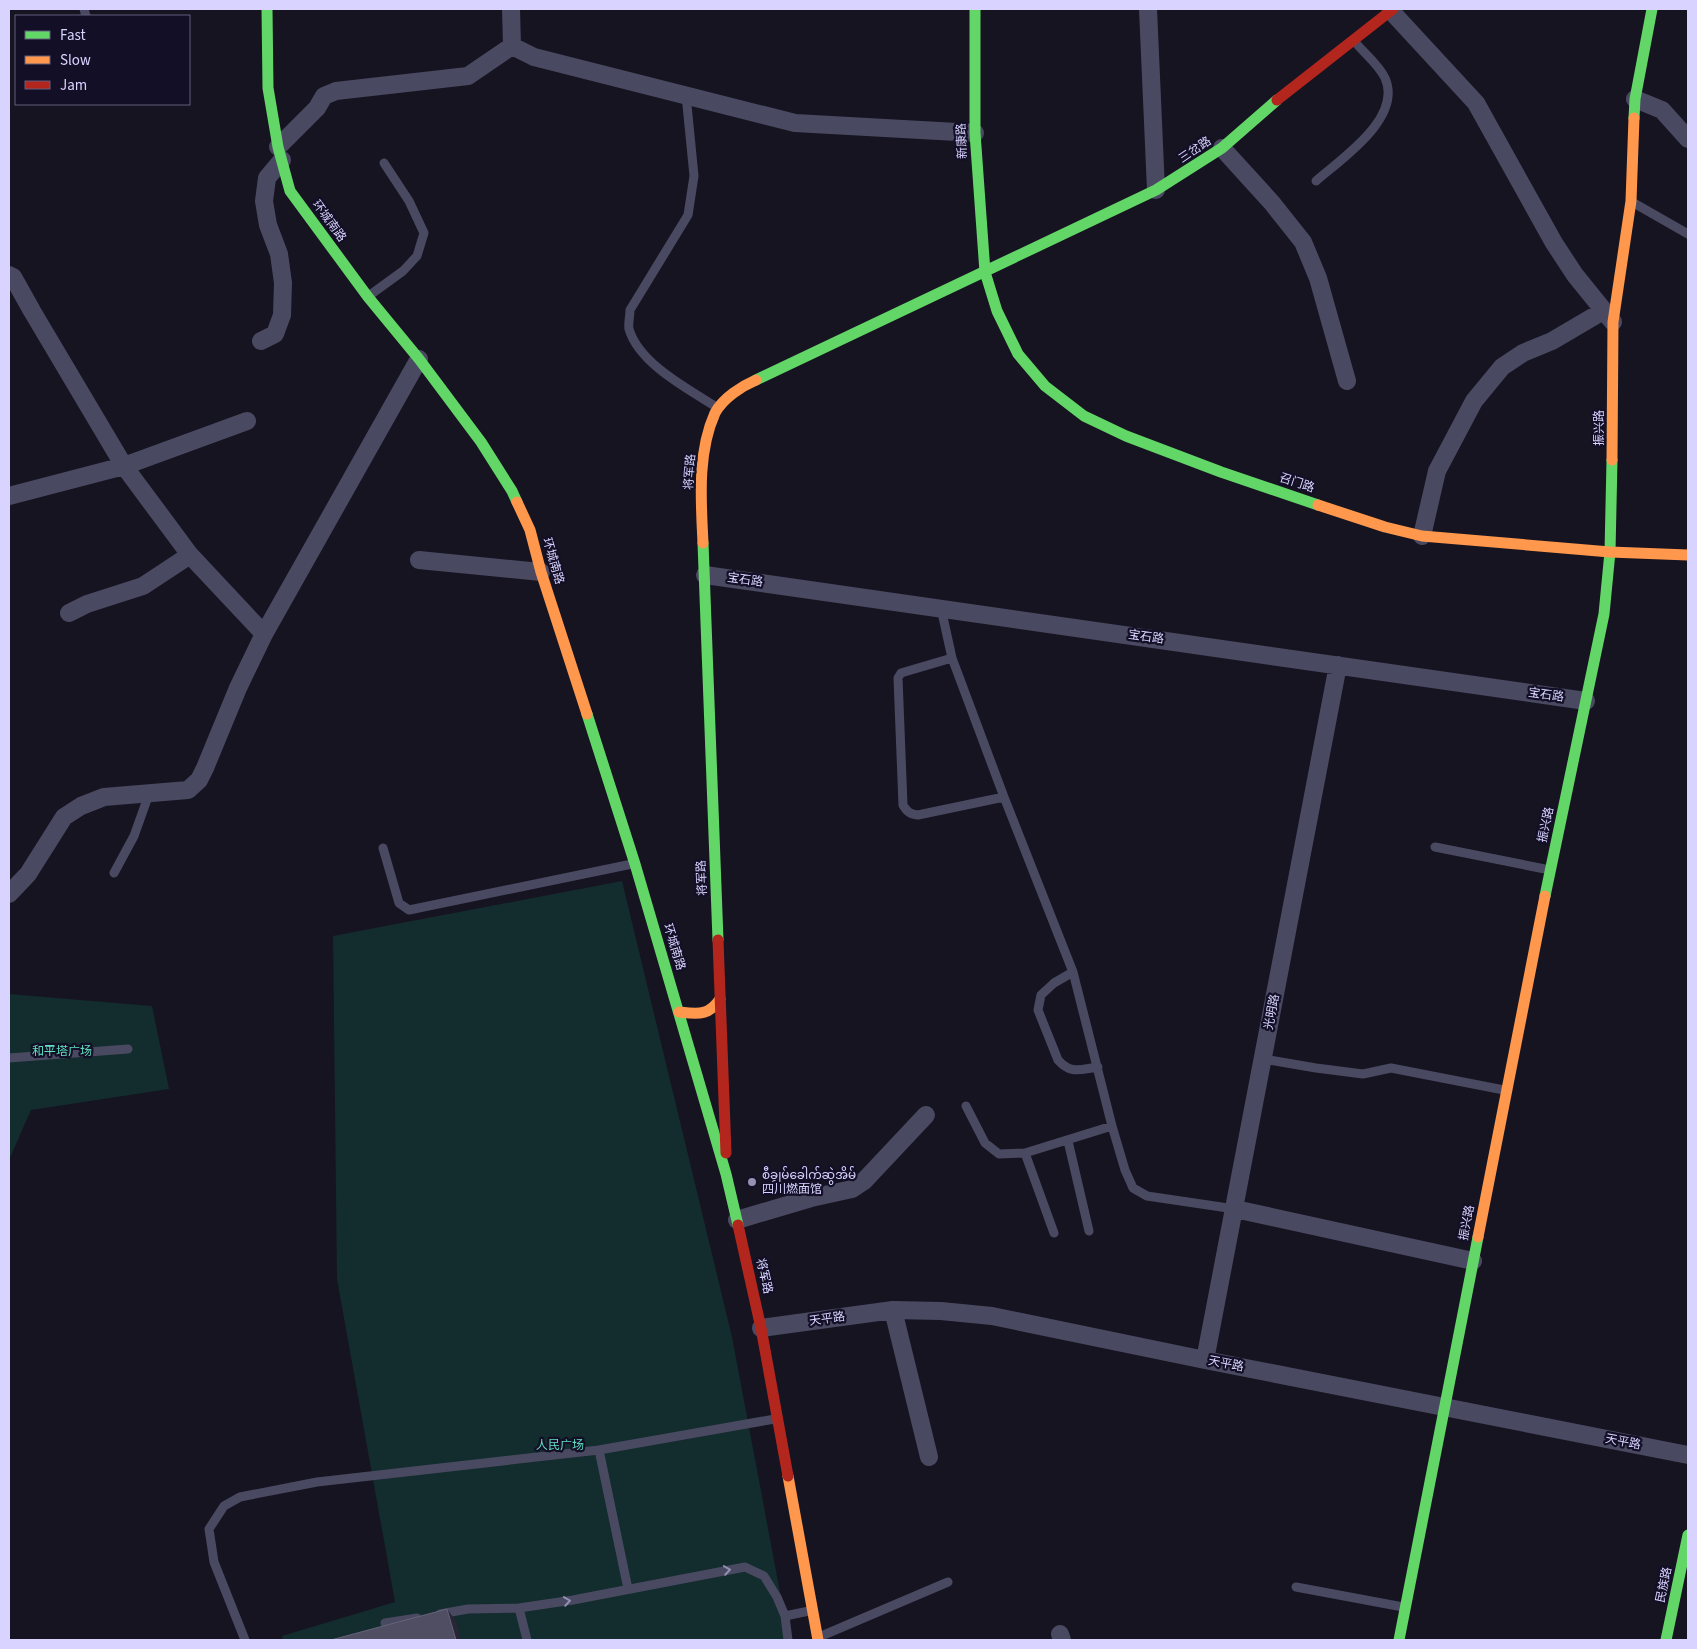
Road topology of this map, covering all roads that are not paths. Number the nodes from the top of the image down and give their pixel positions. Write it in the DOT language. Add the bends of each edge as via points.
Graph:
graph roads {
  1 [pos="267,9"];
  2 [pos="511,9"];
  3 [pos="975,9"];
  4 [pos="1148,9"];
  5 [pos="1652,9"];
  6 [pos="1392,10"];
  7 [pos="1353,40"];
  8 [pos="512,46"];
  9 [pos="686,95"];
  10 [pos="1635,99"];
  11 [pos="975,133"];
  12 [pos="1688,138"];
  13 [pos="1222,148"];
  14 [pos="280,153"];
  15 [pos="384,164"];
  16 [pos="1316,181"];
  17 [pos="1156,190"];
  18 [pos="1630,201"];
  19 [pos="1688,234"];
  20 [pos="985,272"];
  21 [pos="9,275"];
  22 [pos="368,296"];
  23 [pos="1608,316"];
  24 [pos="261,341"];
  25 [pos="419,359"];
  26 [pos="1347,381"];
  27 [pos="719,408"];
  28 [pos="247,421"];
  29 [pos="124,466"];
  30 [pos="9,496"];
  31 [pos="1422,536"];
  32 [pos="1610,552"];
  33 [pos="1688,555"];
  34 [pos="190,556"];
  35 [pos="420,560"];
  36 [pos="541,572"];
  37 [pos="705,575"];
  38 [pos="941,608"];
  39 [pos="69,613"];
  40 [pos="264,634"];
  41 [pos="952,658"];
  42 [pos="1338,665"];
  43 [pos="1586,701"];
  44 [pos="149,794"];
  45 [pos="1004,797"];
  46 [pos="1435,847"];
  47 [pos="383,848"];
  48 [pos="635,864"];
  49 [pos="1550,870"];
  50 [pos="114,873"];
  51 [pos="9,894"];
  52 [pos="1073,972"];
  53 [pos="720,999"];
  54 [pos="679,1012"];
  55 [pos="128,1049"];
  56 [pos="9,1058"];
  57 [pos="1264,1059"];
  58 [pos="1098,1067"];
  59 [pos="1507,1091"];
  60 [pos="966,1106"];
  61 [pos="926,1116"];
  62 [pos="1112,1126"];
  63 [pos="1068,1141"];
  64 [pos="1024,1153"];
  65 [pos="726,1174"];
  66 [pos="1235,1209"];
  67 [pos="736,1220"];
  68 [pos="1089,1231"];
  69 [pos="1054,1232"];
  70 [pos="1473,1262"];
  71 [pos="893,1310"];
  72 [pos="761,1328"];
  73 [pos="1205,1360"];
  74 [pos="1444,1407"];
  75 [pos="778,1418"];
  76 [pos="598,1450"];
  77 [pos="1688,1455"];
  78 [pos="929,1456"];
  79 [pos="1688,1535"];
  80 [pos="948,1582"];
  81 [pos="1296,1587"];
  82 [pos="628,1589"];
  83 [pos="519,1608"];
  84 [pos="1406,1608"];
  85 [pos="812,1610"];
  86 [pos="784,1616"];
  87 [pos="385,1623"];
  88 [pos="817,1639"];
  89 [pos="245,1640"];
  90 [pos="527,1640"];
  91 [pos="788,1640"];
  92 [pos="1400,1640"];
  93 [pos="1666,1640"];
  1 -- 14 [label="main road, 环城南路" via="268,88"];
  2 -- 8 [label="street"];
  3 -- 11 [label="main road, 新康路"];
  4 -- 17 [label="street"];
  5 -- 10 [label="main road, 振兴路"];
  6 -- 7 [label="main road, 三岔路"];
  6 -- 23 [label="street" via="1476,103 1554,243 1575,276"];
  7 -- 13 [label="main road, 三岔路"];
  7 -- 16 [label="lane" via="1384,76 1388,101 1371,132"];
  8 -- 9 [label="street" via="534,57"];
  8 -- 14 [label="street" via="468,76 336,90 324,96"];
  9 -- 11 [label="street" via="795,122"];
  9 -- 27 [label="lane" via="694,176 688,215 630,310 629,328 638,346 662,373"];
  10 -- 12 [label="street" via="1662,110"];
  10 -- 18 [label="main road, 振兴路"];
  11 -- 20 [label="main road, 新康路"];
  13 -- 17 [label="main road, 三岔路"];
  13 -- 26 [label="street" via="1303,242 1318,278"];
  14 -- 22 [label="main road, 环城南路" via="290,191"];
  14 -- 24 [label="street" via="267,178 264,201 268,225 279,254 283,283 282,315 275,334"];
  15 -- 22 [label="lane" via="409,201 424,233 417,256 403,271"];
  17 -- 20 [label="main road, 三岔路"];
  18 -- 19 [label="lane"];
  18 -- 23 [label="main road, 振兴路"];
  20 -- 27 [label="main road, 将军路" via="768,372 730,396"];
  20 -- 31 [label="main road, 召门路" via="997,310 1018,354 1045,386 1084,416 1126,436 1221,472 1385,527"];
  21 -- 29 [label="street"];
  22 -- 25 [label="main road, 环城南路"];
  23 -- 31 [label="street" via="1523,353 1502,367 1474,402 1437,471"];
  23 -- 32 [label="main road, 振兴路" via="1613,441"];
  25 -- 36 [label="main road, 环城南路" via="481,442 512,490 530,530"];
  25 -- 40 [label="street"];
  27 -- 37 [label="main road, 将军路" via="708,435 703,461 701,492"];
  28 -- 29 [label="street"];
  29 -- 30 [label="street"];
  29 -- 34 [label="street"];
  31 -- 32 [label="main road, 召门路"];
  32 -- 33 [label="main road, 召门路"];
  32 -- 43 [label="main road, 振兴路" via="1604,614"];
  34 -- 39 [label="street" via="143,586"];
  34 -- 40 [label="street"];
  35 -- 36 [label="street"];
  36 -- 48 [label="main road, 环城南路"];
  37 -- 38 [label="street, 宝石路"];
  37 -- 53 [label="main road, 将军路"];
  38 -- 41 [label="lane"];
  38 -- 42 [label="street, 宝石路"];
  40 -- 44 [label="street" via="199,780 188,790"];
  41 -- 45 [label="lane"];
  41 -- 45 [label="lane" via="901,673 898,678 903,804 912,815 918,815"];
  42 -- 43 [label="street, 宝石路"];
  42 -- 57 [label="street, 光明路"];
  43 -- 49 [label="main road, 振兴路"];
  44 -- 50 [label="lane" via="134,836"];
  44 -- 51 [label="street" via="104,798 81,806 64,818 28,874"];
  45 -- 52 [label="lane"];
  46 -- 49 [label="lane"];
  47 -- 48 [label="lane" via="399,903 409,910"];
  48 -- 54 [label="main road, 环城南路"];
  49 -- 59 [label="main road, 振兴路"];
  52 -- 58 [label="lane"];
  52 -- 58 [label="lane" via="1041,995 1038,1010 1058,1060 1064,1067 1072,1070"];
  53 -- 54 [label="main road" via="712,1009 704,1012"];
  53 -- 65 [label="main road, 将军路"];
  54 -- 65 [label="main road, 环城南路"];
  55 -- 56 [label="lane"];
  57 -- 59 [label="lane" via="1362,1074 1391,1068"];
  57 -- 66 [label="street, 光明路"];
  58 -- 62 [label="lane"];
  59 -- 70 [label="main road, 振兴路"];
  60 -- 64 [label="lane" via="985,1143 999,1154"];
  61 -- 67 [label="street" via="864,1181 852,1189"];
  62 -- 63 [label="lane"];
  62 -- 66 [label="lane" via="1132,1188 1148,1196"];
  63 -- 64 [label="lane"];
  63 -- 68 [label="lane"];
  64 -- 69 [label="lane"];
  65 -- 67 [label="main road, 将军路"];
  66 -- 70 [label="street"];
  66 -- 73 [label="street, 光明路"];
  67 -- 72 [label="main road, 将军路"];
  70 -- 74 [label="main road, 振兴路"];
  71 -- 72 [label="street, 天平路"];
  71 -- 73 [label="street, 天平路" via="992,1316"];
  71 -- 78 [label="street"];
  72 -- 75 [label="main road, 将军路"];
  73 -- 74 [label="street, 天平路"];
  74 -- 77 [label="street, 天平路"];
  74 -- 84 [label="main road, 振兴路"];
  75 -- 76 [label="lane"];
  75 -- 85 [label="main road, 将军路"];
  76 -- 82 [label="lane"];
  76 -- 89 [label="lane" via="318,1482 240,1497 224,1506 209,1529 214,1562"];
  79 -- 93 [label="main road, 民族路"];
  80 -- 88 [label="lane"];
  81 -- 84 [label="lane"];
  83 -- 82 [label="lane, one-way"];
  82 -- 86 [label="lane, one-way" via="745,1567 764,1576"];
  83 -- 87 [label="lane" via="468,1609"];
  83 -- 90 [label="lane"];
  84 -- 92 [label="main road, 振兴路"];
  85 -- 86 [label="lane"];
  85 -- 88 [label="main road, 将军路"];
  86 -- 91 [label="lane"];
}
